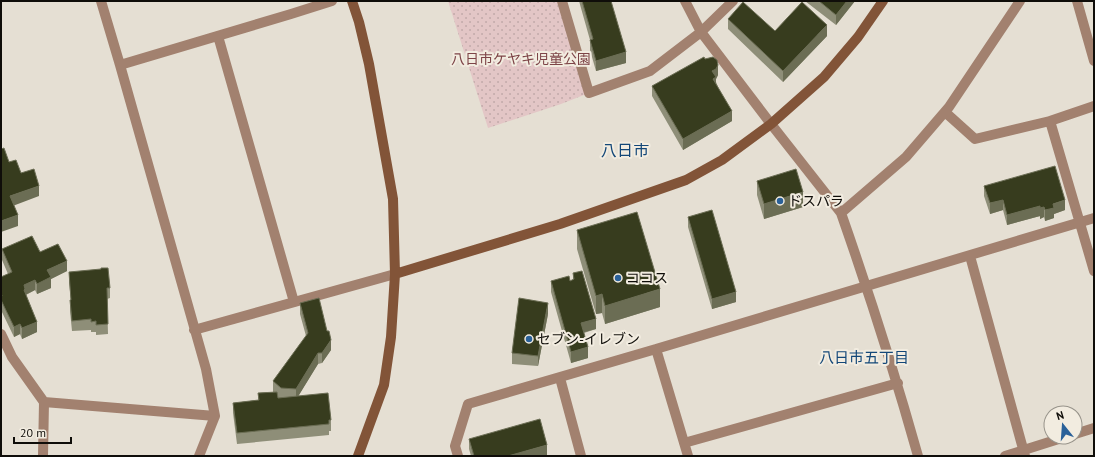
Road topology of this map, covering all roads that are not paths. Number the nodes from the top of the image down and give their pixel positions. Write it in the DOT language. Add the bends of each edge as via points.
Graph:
graph roads {
  1 [pos="101,1"];
  2 [pos="332,1"];
  3 [pos="352,1"];
  4 [pos="562,1"];
  5 [pos="684,1"];
  6 [pos="733,1"];
  7 [pos="883,1"];
  8 [pos="1020,1"];
  9 [pos="1077,1"];
  10 [pos="701,32"];
  11 [pos="218,36"];
  12 [pos="1094,61"];
  13 [pos="120,65"];
  14 [pos="1094,106"];
  15 [pos="944,112"];
  16 [pos="1050,121"];
  17 [pos="771,124"];
  18 [pos="841,213"];
  19 [pos="1094,218"];
  20 [pos="1080,222"];
  21 [pos="970,256"];
  22 [pos="1094,271"];
  23 [pos="395,274"];
  24 [pos="867,287"];
  25 [pos="294,302"];
  26 [pos="194,330"];
  27 [pos="1,334"];
  28 [pos="656,348"];
  29 [pos="560,378"];
  30 [pos="898,383"];
  31 [pos="44,402"];
  32 [pos="215,416"];
  33 [pos="1094,428"];
  34 [pos="1083,431"];
  35 [pos="684,443"];
  36 [pos="1044,445"];
  37 [pos="1024,453"];
  38 [pos="43,456"];
  39 [pos="199,456"];
  40 [pos="358,456"];
  41 [pos="458,456"];
  42 [pos="581,456"];
  43 [pos="688,456"];
  44 [pos="918,456"];
  45 [pos="1005,456"];
  1 -- 13 [label="street"];
  2 -- 11 [label="street"];
  3 -- 23 [label="street" via="369,64 393,200"];
  4 -- 10 [label="street" via="588,93 650,71"];
  5 -- 10 [label="street"];
  6 -- 10 [label="street"];
  7 -- 17 [label="street" via="858,37 824,77"];
  8 -- 15 [label="street"];
  9 -- 12 [label="street"];
  10 -- 17 [label="street"];
  11 -- 13 [label="street"];
  11 -- 25 [label="street"];
  13 -- 26 [label="street"];
  14 -- 16 [label="street"];
  15 -- 16 [label="street" via="975,139"];
  15 -- 18 [label="street" via="906,157"];
  16 -- 20 [label="street"];
  17 -- 18 [label="street"];
  17 -- 23 [label="street" via="722,160 686,180 560,224"];
  18 -- 24 [label="street"];
  19 -- 20 [label="street"];
  20 -- 21 [label="street"];
  20 -- 22 [label="street"];
  21 -- 24 [label="street"];
  21 -- 37 [label="street"];
  23 -- 25 [label="street"];
  23 -- 40 [label="street" via="391,337 384,385"];
  24 -- 28 [label="street"];
  24 -- 30 [label="street"];
  25 -- 26 [label="street"];
  26 -- 32 [label="street" via="206,369"];
  27 -- 31 [label="street" via="12,356"];
  28 -- 29 [label="street"];
  28 -- 35 [label="street"];
  29 -- 41 [label="street" via="468,404 455,446"];
  29 -- 42 [label="street"];
  30 -- 35 [label="street"];
  30 -- 44 [label="street"];
  31 -- 32 [label="street"];
  31 -- 38 [label="street"];
  32 -- 39 [label="street"];
  33 -- 34 [label="street"];
  35 -- 43 [label="street"];
  36 -- 37 [label="street"];
  37 -- 45 [label="street"];
}
